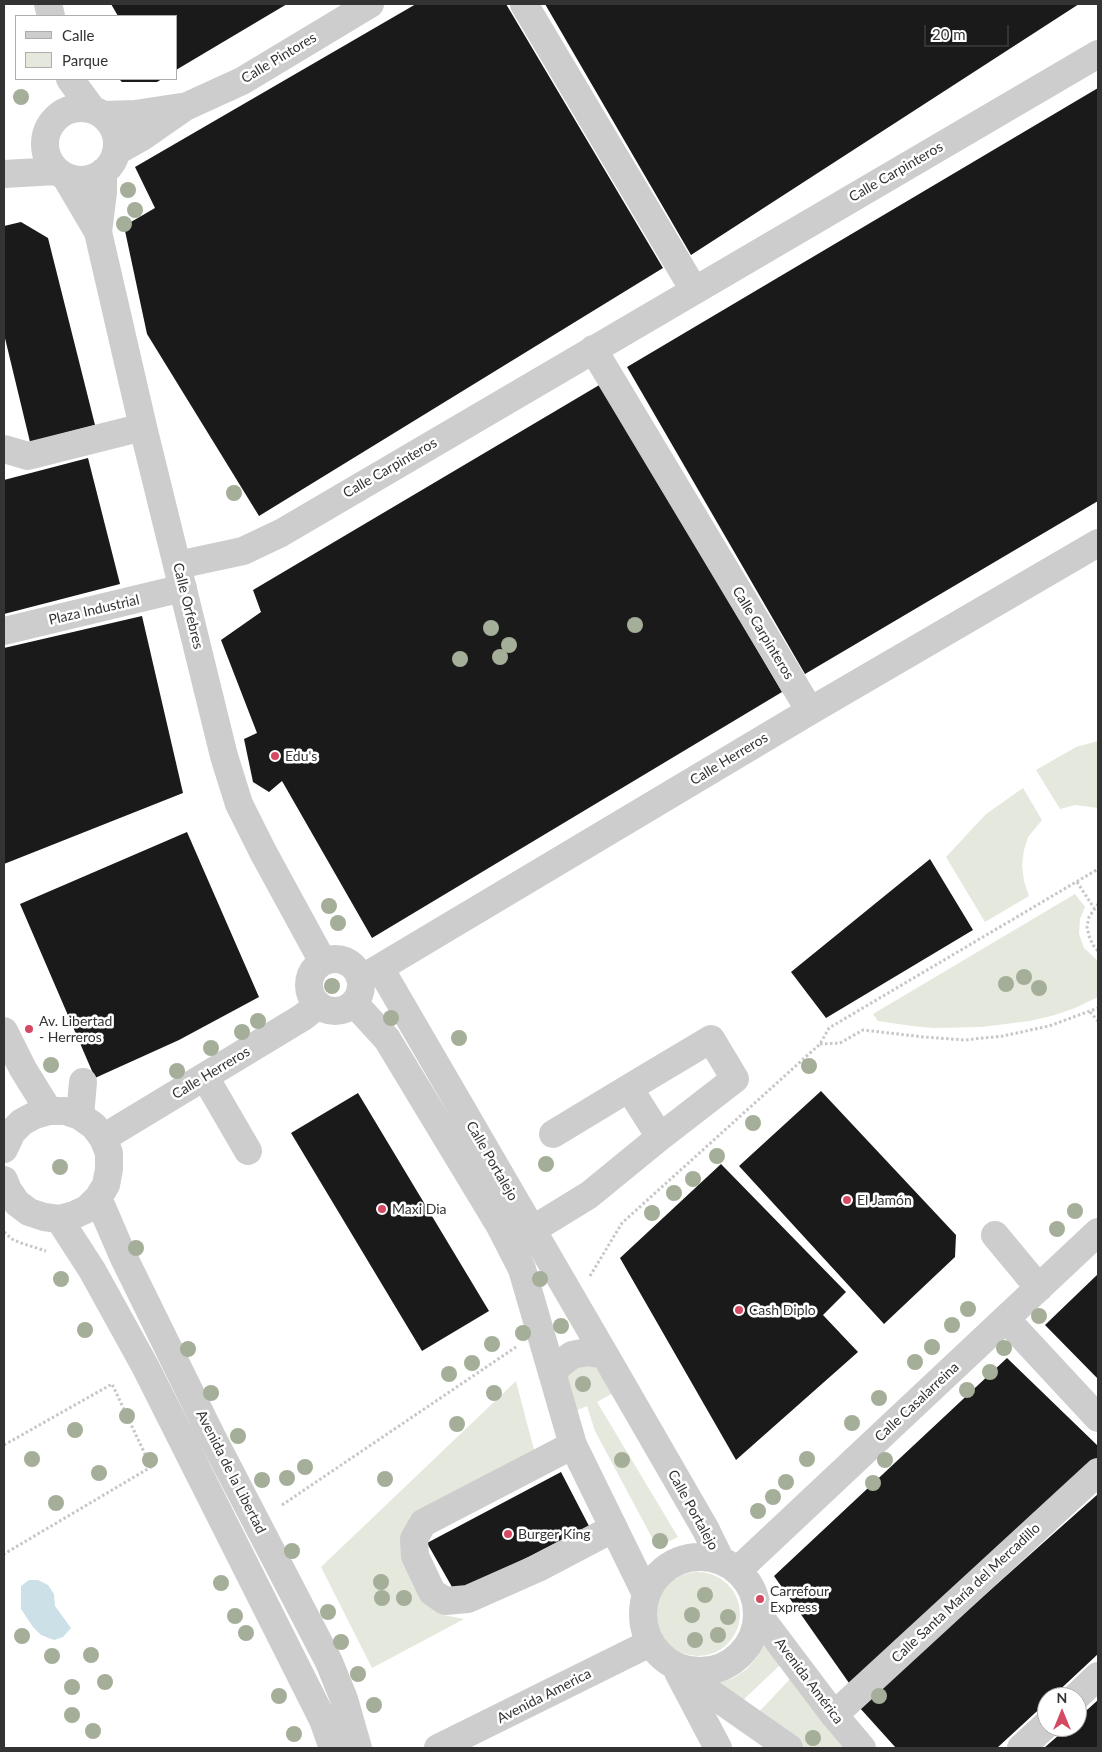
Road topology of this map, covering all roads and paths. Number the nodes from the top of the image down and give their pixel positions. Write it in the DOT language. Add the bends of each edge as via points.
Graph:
graph roads {
  1 [pos="370,4"];
  2 [pos="524,4"];
  3 [pos="1098,54"];
  4 [pos="62,80"];
  5 [pos="71,80"];
  6 [pos="185,107"];
  7 [pos="97,112"];
  8 [pos="59,115"];
  9 [pos="45,140"];
  10 [pos="110,162"];
  11 [pos="4,165"];
  12 [pos="61,173"];
  13 [pos="4,174"];
  14 [pos="98,232"];
  15 [pos="694,290"];
  16 [pos="593,349"];
  17 [pos="144,427"];
  18 [pos="4,449"];
  19 [pos="1098,543"];
  20 [pos="181,576"];
  21 [pos="4,631"];
  22 [pos="810,710"];
  23 [pos="1098,869"];
  24 [pos="1077,882"];
  25 [pos="1098,904"];
  26 [pos="1094,908"];
  27 [pos="1098,951"];
  28 [pos="322,962"];
  29 [pos="365,983"];
  30 [pos="318,1005"];
  31 [pos="1098,1008"];
  32 [pos="1090,1012"];
  33 [pos="1098,1021"];
  34 [pos="4,1031"];
  35 [pos="820,1044"];
  36 [pos="205,1077"];
  37 [pos="83,1082"];
  38 [pos="628,1088"];
  39 [pos="49,1111"];
  40 [pos="80,1116"];
  41 [pos="6,1130"];
  42 [pos="553,1134"];
  43 [pos="660,1137"];
  44 [pos="103,1138"];
  45 [pos="248,1151"];
  46 [pos="4,1180"];
  47 [pos="98,1198"];
  48 [pos="59,1219"];
  49 [pos="532,1230"];
  50 [pos="1098,1232"];
  51 [pos="995,1235"];
  52 [pos="1039,1288"];
  53 [pos="574,1302"];
  54 [pos="1006,1319"];
  55 [pos="516,1347"];
  56 [pos="605,1354"];
  57 [pos="553,1373"];
  58 [pos="1098,1418"];
  59 [pos="573,1444"];
  60 [pos="4,1445"];
  61 [pos="1098,1472"];
  62 [pos="282,1504"];
  63 [pos="614,1528"];
  64 [pos="4,1554"];
  65 [pos="729,1566"];
  66 [pos="646,1594"];
  67 [pos="757,1613"];
  68 [pos="650,1643"];
  69 [pos="683,1668"];
  70 [pos="1098,1676"];
  71 [pos="1086,1687"];
  72 [pos="834,1715"];
  73 [pos="1037,1733"];
  74 [pos="333,1748"];
  75 [pos="358,1748"];
  76 [pos="438,1748"];
  77 [pos="718,1748"];
  78 [pos="789,1748"];
  79 [pos="862,1748"];
  80 [pos="1021,1748"];
  1 -- 6 [label="street, Calle Pintores" via="242,80"];
  2 -- 15 [label="street"];
  3 -- 15 [label="street, Calle Carpinteros"];
  4 -- 8 [label="street"];
  5 -- 7 [label="street"];
  6 -- 7 [label="street, Calle Pintores" via="135,114"];
  6 -- 10 [label="street, Calle Pintores"];
  7 -- 8 [label="street" via="75,109"];
  7 -- 10 [label="street" via="110,122 115,131 117,141"];
  8 -- 9 [label="street"];
  9 -- 11 [label="street"];
  9 -- 12 [label="street" via="48,157"];
  10 -- 12 [label="street" via="94,178 74,179"];
  10 -- 14 [label="street, Calle Orfebres"];
  12 -- 13 [label="street"];
  12 -- 14 [label="street, Calle Orfebres"];
  14 -- 17 [label="street, Calle Orfebres"];
  15 -- 16 [label="street, Calle Carpinteros"];
  16 -- 20 [label="street, Calle Carpinteros" via="281,533"];
  16 -- 22 [label="street, Calle Carpinteros"];
  17 -- 18 [label="street" via="28,456"];
  17 -- 20 [label="street, Calle Orfebres"];
  19 -- 22 [label="street, Calle Herreros"];
  20 -- 21 [label="street, Plaza Industrial"];
  20 -- 28 [label="street, Calle Orfebres" via="224,756 239,804"];
  22 -- 29 [label="street, Calle Herreros" via="435,935"];
  23 -- 24 [label="path"];
  24 -- 26 [label="path"];
  24 -- 35 [label="path" via="829,1028"];
  25 -- 26 [label="path"];
  26 -- 27 [label="path" via="1087,927"];
  28 -- 29 [label="street" via="346,961"];
  28 -- 30 [label="street" via="311,974 309,983 309,991"];
  29 -- 30 [label="street" via="348,1008 333,1011"];
  29 -- 49 [label="street, Calle Portalejo"];
  29 -- 57 [label="street, Calle Portalejo" via="387,1039 500,1226 522,1269"];
  30 -- 36 [label="street, Calle Herreros"];
  31 -- 32 [label="path"];
  32 -- 33 [label="path"];
  32 -- 35 [label="path" via="1049,1026 1003,1036 965,1040 863,1030 840,1043"];
  34 -- 39 [label="street" via="22,1069"];
  35 -- 53 [label="path" via="622,1223"];
  36 -- 44 [label="street, Calle Herreros"];
  36 -- 45 [label="street"];
  37 -- 40 [label="street"];
  38 -- 42 [label="street"];
  38 -- 43 [label="street"];
  38 -- 43 [label="street" via="711,1039 735,1079"];
  39 -- 40 [label="street" via="65,1111"];
  39 -- 41 [label="street" via="35,1114"];
  40 -- 44 [label="street"];
  43 -- 49 [label="street" via="589,1195"];
  44 -- 47 [label="street" via="110,1169"];
  46 -- 48 [label="street" via="17,1203 29,1212"];
  47 -- 48 [label="street" via="87,1209"];
  47 -- 75 [label="street, Avenida de la Libertad" via="211,1435 329,1662"];
  48 -- 74 [label="street, Avenida de la Libertad" via="92,1270 145,1366 320,1713"];
  49 -- 53 [label="street, Calle Portalejo"];
  50 -- 52 [label="street, Calle Casalarreina"];
  51 -- 52 [label="street"];
  52 -- 54 [label="street, Calle Casalarreina"];
  53 -- 56 [label="street, Calle Portalejo"];
  54 -- 58 [label="street"];
  54 -- 65 [label="street, Calle Casalarreina"];
  55 -- 62 [label="path"];
  56 -- 57 [label="street" via="587,1352 572,1355"];
  56 -- 65 [label="street, Calle Portalejo"];
  57 -- 59 [label="street, Calle Portalejo"];
  59 -- 63 [label="street, Calle Portalejo"];
  59 -- 63 [label="street" via="423,1523 414,1539 415,1556 432,1592 445,1601 468,1599 538,1568"];
  60 -- 64 [label="path" via="112,1384 151,1467"];
  61 -- 72 [label="street, Calle Santa María del Mercadillo"];
  63 -- 66 [label="street, Calle Portalejo"];
  65 -- 66 [label="street" via="703,1558 685,1559 669,1566 655,1578"];
  65 -- 67 [label="street" via="747,1583"];
  66 -- 68 [label="street" via="642,1610"];
  67 -- 69 [label="street" via="755,1630 737,1657 707,1671"];
  67 -- 72 [label="street, Avenida América"];
  68 -- 69 [label="street" via="661,1656"];
  68 -- 76 [label="street, Avenida America"];
  69 -- 77 [label="street"];
  69 -- 78 [label="street" via="709,1692"];
  70 -- 71 [label="street"];
  72 -- 79 [label="street, Avenida América"];
  73 -- 80 [label="street"];
}
